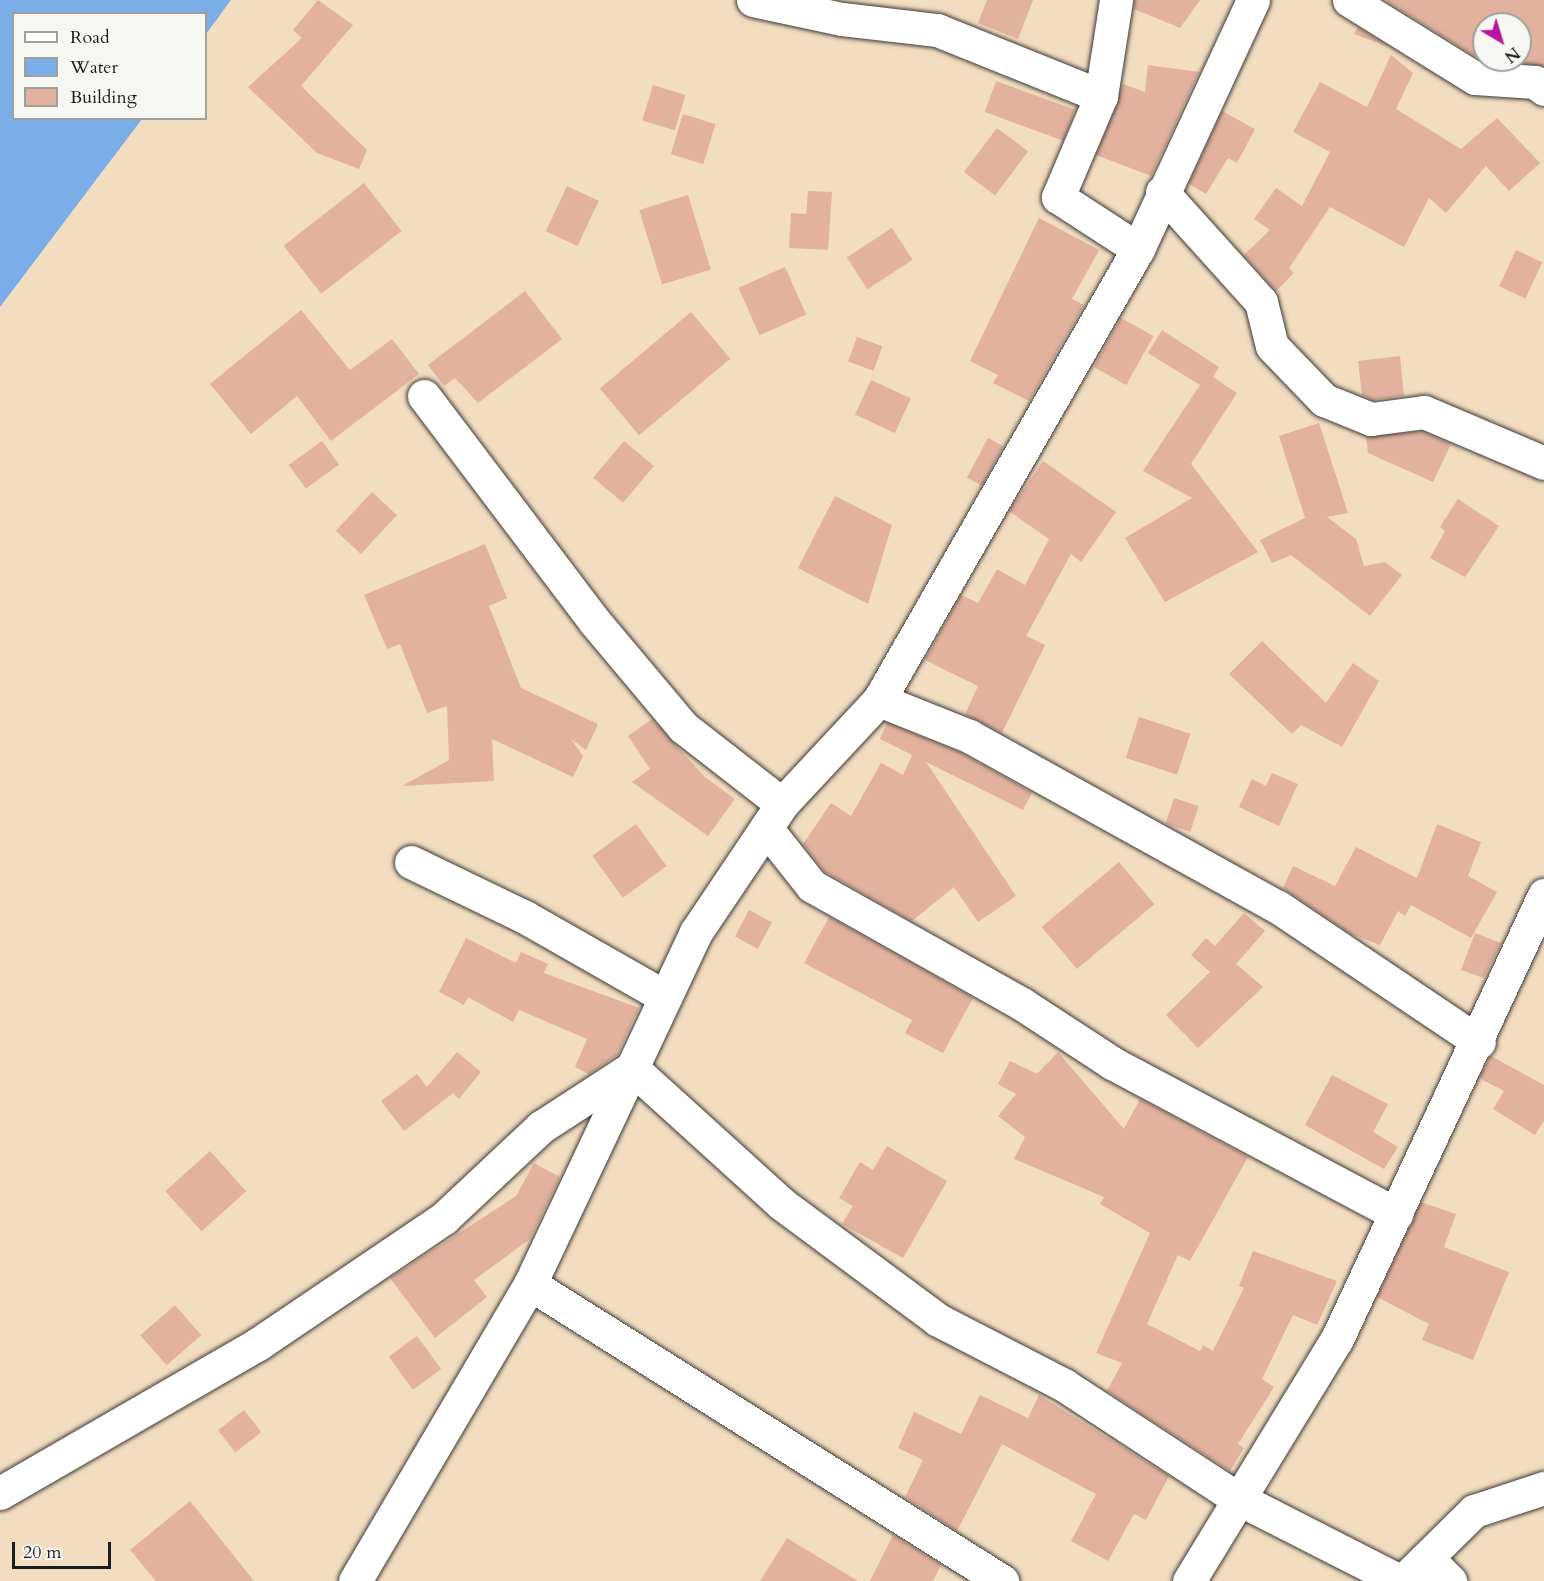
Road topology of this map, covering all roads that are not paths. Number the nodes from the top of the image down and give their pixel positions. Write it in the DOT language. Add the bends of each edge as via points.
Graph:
graph roads {
  1 [pos="753,0"];
  2 [pos="1116,0"];
  3 [pos="1253,0"];
  4 [pos="1349,0"];
  5 [pos="1544,89"];
  6 [pos="1101,96"];
  7 [pos="1162,192"];
  8 [pos="1138,249"];
  9 [pos="424,396"];
  10 [pos="1544,463"];
  11 [pos="879,700"];
  12 [pos="774,816"];
  13 [pos="411,862"];
  14 [pos="1544,895"];
  15 [pos="665,997"];
  16 [pos="1479,1042"];
  17 [pos="632,1068"];
  18 [pos="1396,1214"];
  19 [pos="530,1284"];
  20 [pos="1544,1488"];
  21 [pos="0,1493"];
  22 [pos="1237,1498"];
  23 [pos="1427,1558"];
  24 [pos="355,1581"];
  25 [pos="1002,1581"];
  26 [pos="1190,1581"];
  27 [pos="1401,1581"];
  28 [pos="1450,1581"];
  1 -- 6 [label="street" via="842,19 937,30"];
  2 -- 6 [label="street"];
  3 -- 7 [label="street"];
  4 -- 5 [label="street" via="1475,78 1535,82"];
  6 -- 8 [label="street" via="1058,197"];
  7 -- 8 [label="street"];
  7 -- 10 [label="street" via="1261,302 1272,346 1324,400 1371,419 1424,412"];
  8 -- 11 [label="street"];
  9 -- 12 [label="street" via="595,622 683,727"];
  11 -- 12 [label="street"];
  11 -- 16 [label="street" via="969,736 1268,902"];
  12 -- 15 [label="street" via="696,932"];
  12 -- 18 [label="street" via="812,886 1022,1004 1112,1063"];
  13 -- 15 [label="street" via="525,917"];
  14 -- 16 [label="street"];
  15 -- 17 [label="street"];
  16 -- 18 [label="street"];
  17 -- 19 [label="street"];
  17 -- 21 [label="street" via="541,1127 444,1218 268,1338"];
  17 -- 22 [label="street" via="782,1204 938,1320 1064,1385"];
  18 -- 22 [label="street" via="1336,1339"];
  19 -- 24 [label="street"];
  19 -- 25 [label="street"];
  20 -- 23 [label="street" via="1473,1511"];
  22 -- 26 [label="street"];
  22 -- 27 [label="street"];
  23 -- 27 [label="street"];
  23 -- 28 [label="street"];
}
